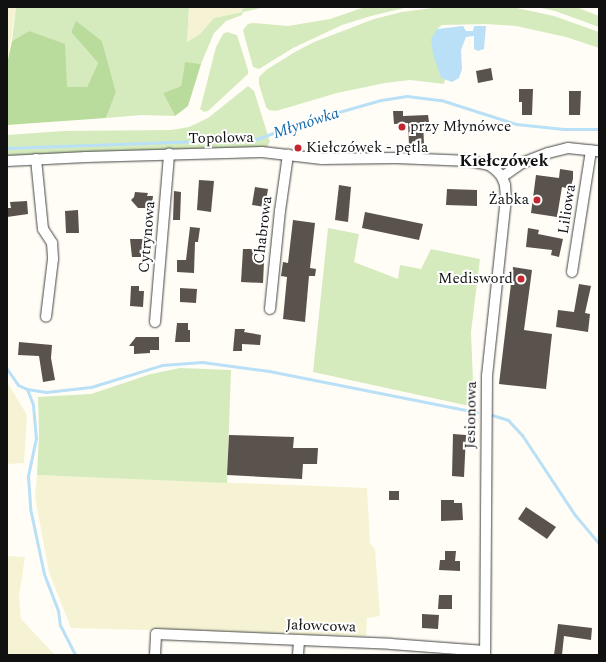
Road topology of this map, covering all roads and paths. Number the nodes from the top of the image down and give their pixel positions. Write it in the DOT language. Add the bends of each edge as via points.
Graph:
graph roads {
  1 [pos="595,151"];
  2 [pos="169,154"];
  3 [pos="288,155"];
  4 [pos="36,159"];
  5 [pos="7,161"];
  6 [pos="502,177"];
  7 [pos="572,272"];
  8 [pos="270,309"];
  9 [pos="46,318"];
  10 [pos="155,322"];
  11 [pos="299,640"];
  12 [pos="485,653"];
  13 [pos="155,655"];
  14 [pos="298,655"];
  1 -- 6 [label="street" via="568,148 548,153 522,163"];
  1 -- 7 [label="street, Liliowa"];
  2 -- 3 [label="street, Topolowa" via="262,152"];
  2 -- 4 [label="street, Topolowa"];
  2 -- 10 [label="street, Cytrynowa"];
  3 -- 6 [label="street, Topolowa" via="339,160 396,158 470,161 489,165"];
  3 -- 8 [label="street, Chabrowa"];
  4 -- 5 [label="street, Topolowa"];
  4 -- 9 [label="street" via="43,228 52,243 53,259"];
  6 -- 12 [label="street, Jesionowa" via="506,198 486,376"];
  11 -- 12 [label="street, Jałowcowa" via="391,644"];
  11 -- 13 [label="street, Jałowcowa" via="156,634"];
  11 -- 14 [label="street"];
}
